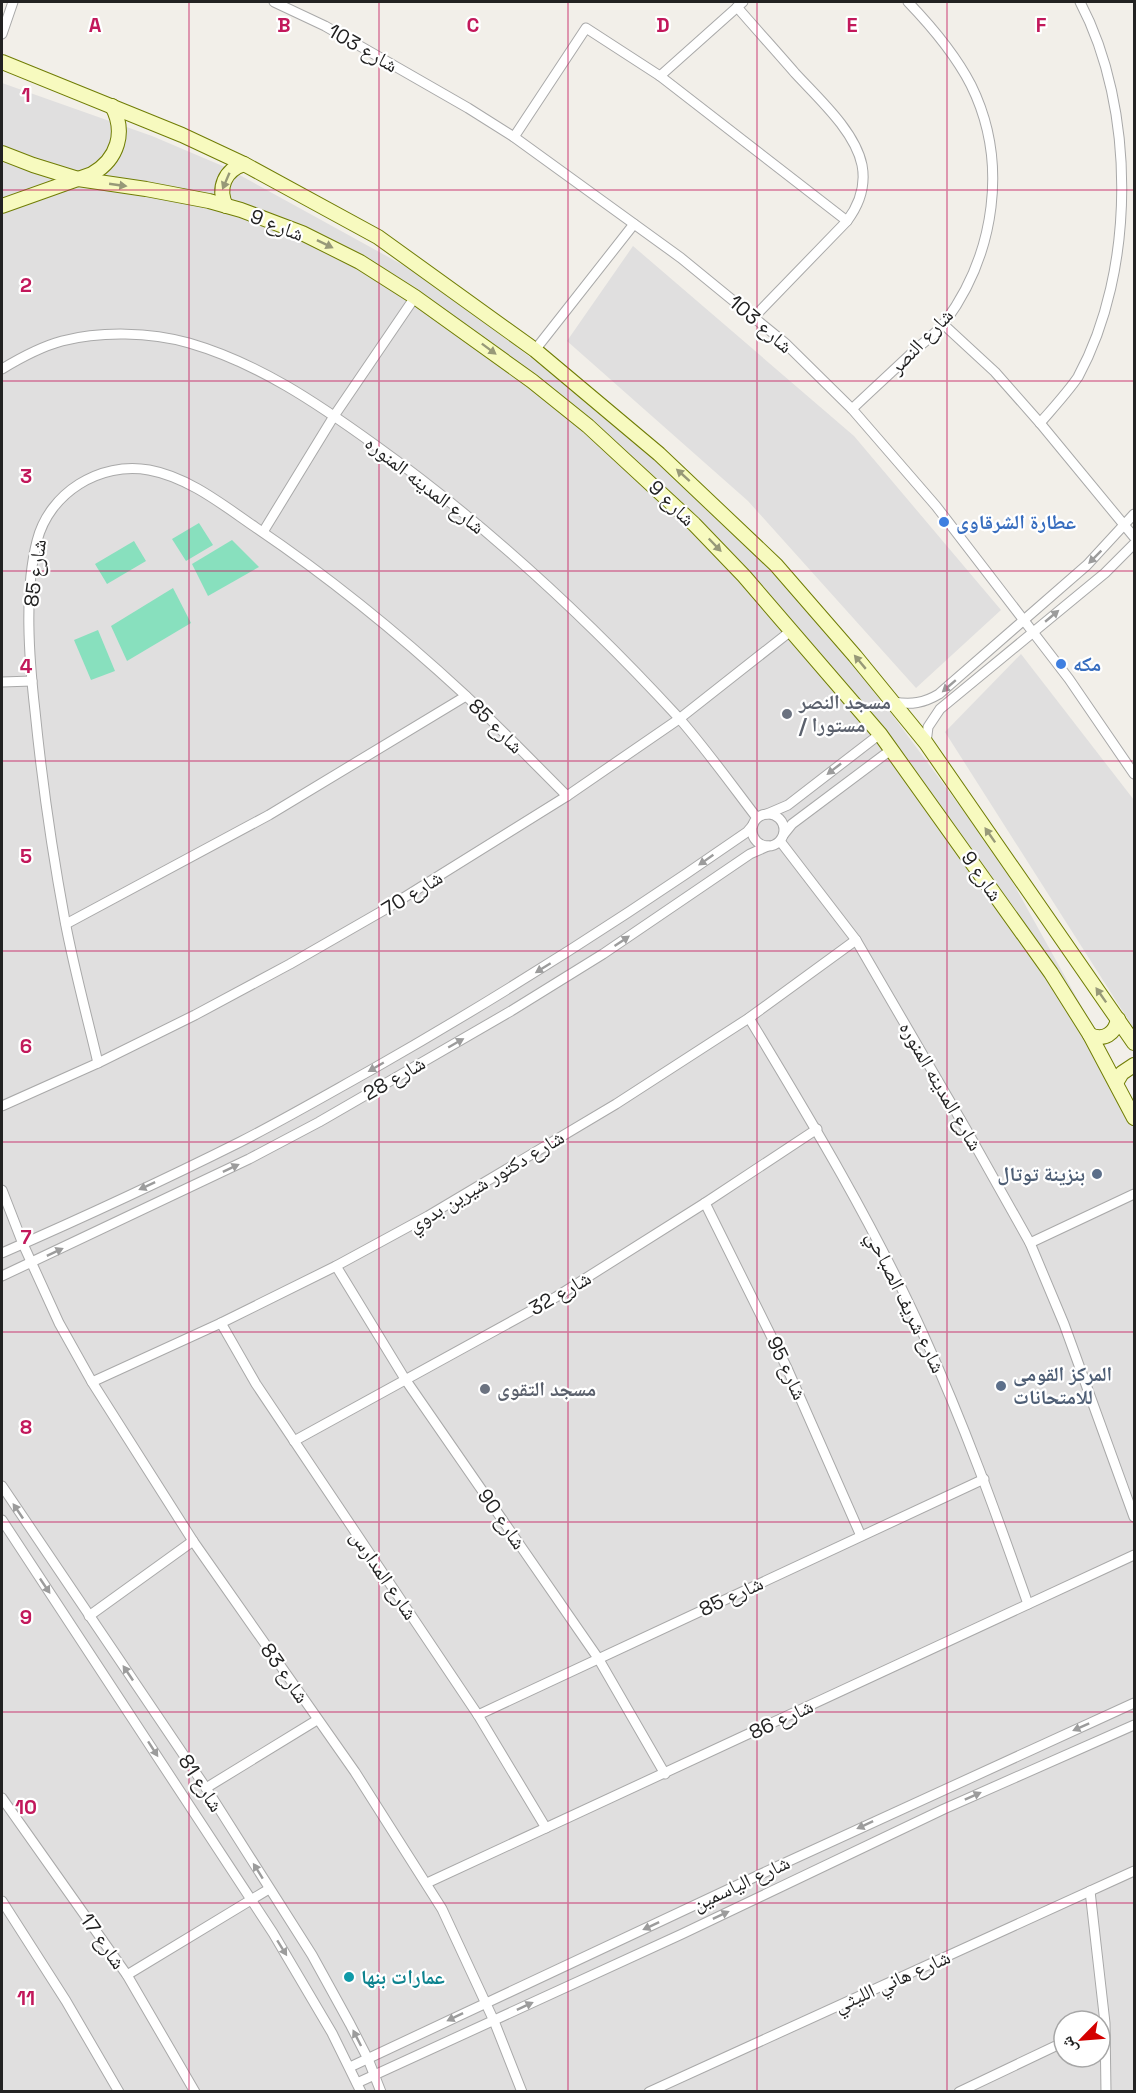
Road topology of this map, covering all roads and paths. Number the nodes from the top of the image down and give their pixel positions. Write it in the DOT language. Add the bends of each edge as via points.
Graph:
graph roads {
  1 [pos="13,2"];
  2 [pos="274,2"];
  3 [pos="922,2"];
  4 [pos="1080,2"];
  5 [pos="740,4"];
  6 [pos="911,5"];
  7 [pos="2,33"];
  8 [pos="2,63"];
  9 [pos="660,76"];
  10 [pos="112,106"];
  11 [pos="514,138"];
  12 [pos="2,153"];
  13 [pos="244,164"];
  14 [pos="78,179"];
  15 [pos="2,206"];
  16 [pos="226,206"];
  17 [pos="847,221"];
  18 [pos="634,224"];
  19 [pos="415,297"];
  20 [pos="754,317"];
  21 [pos="943,324"];
  22 [pos="535,350"];
  23 [pos="2,369"];
  24 [pos="852,409"];
  25 [pos="334,416"];
  26 [pos="1041,423"];
  27 [pos="1134,514"];
  28 [pos="1125,525"];
  29 [pos="263,532"];
  30 [pos="1134,537"];
  31 [pos="1134,544"];
  32 [pos="1024,620"];
  33 [pos="792,630"];
  34 [pos="1033,632"];
  35 [pos="32,681"];
  36 [pos="2,682"];
  37 [pos="466,696"];
  38 [pos="894,702"];
  39 [pos="679,719"];
  40 [pos="880,734"];
  41 [pos="926,743"];
  42 [pos="892,749"];
  43 [pos="1134,774"];
  44 [pos="567,796"];
  45 [pos="767,814"];
  46 [pos="755,821"];
  47 [pos="782,837"];
  48 [pos="768,846"];
  49 [pos="66,924"];
  50 [pos="856,940"];
  51 [pos="749,1018"];
  52 [pos="1118,1019"];
  53 [pos="1090,1035"];
  54 [pos="1134,1043"];
  55 [pos="98,1063"];
  56 [pos="1134,1065"];
  57 [pos="1116,1083"];
  58 [pos="2,1106"];
  59 [pos="1134,1118"];
  60 [pos="817,1129"];
  61 [pos="240,1142"];
  62 [pos="249,1159"];
  63 [pos="2,1190"];
  64 [pos="1134,1194"];
  65 [pos="705,1203"];
  66 [pos="1030,1243"];
  67 [pos="23,1244"];
  68 [pos="2,1253"];
  69 [pos="31,1263"];
  70 [pos="336,1266"];
  71 [pos="2,1276"];
  72 [pos="221,1323"];
  73 [pos="405,1379"];
  74 [pos="92,1382"];
  75 [pos="294,1441"];
  76 [pos="984,1479"];
  77 [pos="2,1486"];
  78 [pos="1134,1517"];
  79 [pos="2,1520"];
  80 [pos="861,1536"];
  81 [pos="193,1541"];
  82 [pos="1134,1555"];
  83 [pos="1028,1604"];
  84 [pos="89,1616"];
  85 [pos="598,1658"];
  86 [pos="140,1691"];
  87 [pos="1134,1703"];
  88 [pos="124,1704"];
  89 [pos="478,1715"];
  90 [pos="318,1720"];
  91 [pos="1134,1725"];
  92 [pos="665,1774"];
  93 [pos="206,1788"];
  94 [pos="937,1792"];
  95 [pos="2,1798"];
  96 [pos="944,1809"];
  97 [pos="896,1811"];
  98 [pos="546,1828"];
  99 [pos="903,1830"];
  100 [pos="1134,1871"];
  101 [pos="427,1883"];
  102 [pos="269,1889"];
  103 [pos="1090,1891"];
  104 [pos="251,1900"];
  105 [pos="2,1901"];
  106 [pos="673,1915"];
  107 [pos="682,1934"];
  108 [pos="127,1975"];
  109 [pos="486,2003"];
  110 [pos="1101,2009"];
  111 [pos="494,2021"];
  112 [pos="1052,2048"];
  113 [pos="368,2059"];
  114 [pos="350,2067"];
  115 [pos="1105,2069"];
  116 [pos="375,2075"];
  117 [pos="359,2087"];
  118 [pos="664,2088"];
  119 [pos="119,2091"];
  120 [pos="195,2091"];
  121 [pos="381,2091"];
  122 [pos="522,2091"];
  123 [pos="649,2091"];
  124 [pos="959,2091"];
  125 [pos="1106,2091"];
  1 -- 7 [label="street"];
  2 -- 11 [label="street, شارع 103" via="325,26"];
  3 -- 6 [label="street"];
  4 -- 26 [label="street" via="1110,63 1121,112 1128,157 1127,219 1119,276 1100,332 1077,378"];
  5 -- 9 [label="street"];
  5 -- 17 [label="street" via="850,136 862,164 863,179 856,209"];
  6 -- 21 [label="street, شارع النصر" via="950,49 971,86 986,125 993,167 992,209 983,250 967,289"];
  8 -- 10 [label="main road, شارع 9"];
  9 -- 11 [label="street" via="586,28"];
  9 -- 17 [label="street"];
  10 -- 13 [label="main road, شارع 9"];
  10 -- 14 [label="main road" via="119,129 114,152 99,170"];
  11 -- 18 [label="street, شارع 103"];
  12 -- 14 [label="main road, شارع 9"];
  13 -- 16 [label="main road, one-way" via="225,178 222,195"];
  13 -- 22 [label="main road, شارع 9" via="378,237"];
  14 -- 15 [label="main road"];
  14 -- 16 [label="main road, شارع 9, one-way" via="178,194"];
  16 -- 19 [label="main road, شارع 9, one-way" via="331,247"];
  17 -- 20 [label="street"];
  18 -- 20 [label="street, شارع 103"];
  18 -- 22 [label="street"];
  19 -- 25 [label="street"];
  19 -- 33 [label="main road, شارع 9, one-way" via="532,381 619,453 701,531"];
  20 -- 24 [label="street, شارع 103"];
  21 -- 24 [label="street, شارع النصر"];
  21 -- 26 [label="street" via="995,372"];
  38 -- 22 [label="main road, شارع 9, one-way" via="776,565 738,527 659,454"];
  23 -- 25 [label="street, شارع المدينه المنوره" via="62,341 146,335 187,342 229,356 286,385"];
  24 -- 32 [label="street, شارع 103" via="936,506"];
  25 -- 29 [label="street"];
  25 -- 39 [label="street, شارع المدينه المنوره" via="500,543 589,626"];
  26 -- 28 [label="street"];
  27 -- 28 [label="street"];
  28 -- 30 [label="street"];
  28 -- 32 [label="street, one-way" via="1087,565"];
  29 -- 35 [label="street, شارع 85" via="188,484 149,470 108,471 70,489 44,521 37,540 30,598"];
  29 -- 37 [label="street, شارع 85" via="368,611"];
  34 -- 31 [label="street, one-way"];
  32 -- 34 [label="street, شارع 103"];
  32 -- 38 [label="street, one-way" via="939,694 913,704"];
  33 -- 39 [label="street, شارع 70"];
  33 -- 40 [label="main road, شارع 9"];
  34 -- 41 [label="street" via="935,714"];
  34 -- 43 [label="street, شارع 103"];
  35 -- 36 [label="street"];
  35 -- 49 [label="street, شارع 85" via="40,762"];
  37 -- 44 [label="street, شارع 85"];
  37 -- 49 [label="street" via="269,815"];
  38 -- 41 [label="main road, شارع 9"];
  39 -- 44 [label="street, شارع 70"];
  39 -- 46 [label="street, شارع المدينه المنوره"];
  40 -- 42 [label="main road, شارع 9"];
  40 -- 45 [label="street, one-way" via="788,805"];
  52 -- 41 [label="main road, شارع 9, one-way"];
  42 -- 47 [label="street" via="792,824"];
  42 -- 53 [label="main road, شارع 9" via="1051,973"];
  44 -- 55 [label="street, شارع 70" via="290,964"];
  45 -- 46 [label="street"];
  45 -- 47 [label="street" via="780,820"];
  46 -- 48 [label="street" via="753,838"];
  46 -- 61 [label="street, شارع 28, one-way" via="747,832 688,873 499,996"];
  47 -- 48 [label="street"];
  47 -- 50 [label="street, شارع المدينه المنوره"];
  62 -- 48 [label="street, شارع 28, one-way" via="511,1011"];
  49 -- 55 [label="street, شارع 85"];
  50 -- 51 [label="street, شارع دكتور شيرين بدوي"];
  50 -- 66 [label="street, شارع المدينه المنوره"];
  51 -- 60 [label="street, شارع شريف الصباحي"];
  51 -- 70 [label="street, شارع دكتور شيرين بدوي" via="596,1116"];
  52 -- 53 [label="main road" via="1106,1036"];
  52 -- 54 [label="main road, شارع 9"];
  53 -- 57 [label="main road, شارع 9"];
  55 -- 58 [label="street, شارع 70"];
  56 -- 57 [label="main road"];
  57 -- 59 [label="main road, شارع 9"];
  60 -- 65 [label="street, شارع 32"];
  60 -- 76 [label="street, شارع شريف الصباحي" via="890,1265 951,1396"];
  61 -- 62 [label="street"];
  61 -- 67 [label="street, شارع 28, one-way"];
  69 -- 62 [label="street, شارع 28, one-way"];
  63 -- 67 [label="street"];
  64 -- 66 [label="street"];
  65 -- 73 [label="street, شارع 32" via="556,1297"];
  65 -- 80 [label="street, شارع 95" via="787,1368"];
  66 -- 78 [label="street, شارع المدينه المنوره"];
  67 -- 68 [label="street, شارع 28"];
  67 -- 69 [label="street"];
  69 -- 71 [label="street, شارع 28"];
  69 -- 74 [label="street, شارع 83"];
  70 -- 72 [label="street, شارع دكتور شيرين بدوي"];
  70 -- 73 [label="street, شارع 90"];
  72 -- 74 [label="street, شارع دكتور شيرين بدوي"];
  72 -- 75 [label="street, شارع المدارس"];
  73 -- 75 [label="street, شارع 32"];
  73 -- 85 [label="street, شارع 90"];
  74 -- 81 [label="street, شارع 83"];
  75 -- 89 [label="street, شارع المدارس"];
  76 -- 80 [label="street, شارع 85"];
  76 -- 83 [label="street, شارع شريف الصباحي"];
  84 -- 77 [label="street, شارع 81, one-way"];
  79 -- 88 [label="street, شارع 81, one-way"];
  80 -- 85 [label="street, شارع 85"];
  81 -- 84 [label="street"];
  81 -- 90 [label="street, شارع 83"];
  82 -- 83 [label="street, شارع 86"];
  83 -- 92 [label="street, شارع 86"];
  86 -- 84 [label="street, شارع 81, one-way"];
  85 -- 89 [label="street, شارع 85"];
  85 -- 92 [label="street, شارع 90"];
  86 -- 88 [label="street"];
  86 -- 93 [label="street, شارع 81"];
  87 -- 94 [label="street, شارع الياسمين, one-way"];
  88 -- 104 [label="street, شارع 81, one-way"];
  89 -- 98 [label="street, شارع المدارس"];
  90 -- 93 [label="street"];
  90 -- 101 [label="street, شارع 83"];
  96 -- 91 [label="street, شارع الياسمين, one-way"];
  92 -- 98 [label="street, شارع 86"];
  102 -- 93 [label="street, شارع 81, one-way"];
  94 -- 96 [label="street"];
  94 -- 97 [label="street, شارع الياسمين"];
  95 -- 108 [label="street, شارع 17"];
  96 -- 99 [label="street, شارع الياسمين"];
  97 -- 99 [label="street"];
  97 -- 106 [label="street, شارع الياسمين, one-way"];
  98 -- 101 [label="street, شارع 86"];
  107 -- 99 [label="street, شارع الياسمين, one-way"];
  100 -- 103 [label="street, شارع هاني الليثي"];
  101 -- 109 [label="street, شارع 83"];
  102 -- 104 [label="street"];
  113 -- 102 [label="street, شارع 81, one-way" via="312,1955"];
  103 -- 110 [label="street"];
  103 -- 118 [label="street, شارع هاني الليثي"];
  104 -- 108 [label="street"];
  104 -- 114 [label="street, شارع 81, one-way" via="299,1974"];
  105 -- 119 [label="street"];
  106 -- 107 [label="street"];
  106 -- 109 [label="street, شارع الياسمين, one-way"];
  111 -- 107 [label="street, شارع الياسمين, one-way"];
  108 -- 120 [label="street, شارع 17"];
  109 -- 111 [label="street, شارع 83"];
  109 -- 113 [label="street, شارع الياسمين, one-way"];
  111 -- 116 [label="street, شارع الياسمين"];
  111 -- 122 [label="street, شارع 83"];
  112 -- 124 [label="street"];
  113 -- 114 [label="street, شارع الياسمين"];
  113 -- 116 [label="street, شارع 81"];
  114 -- 117 [label="street, شارع 81"];
  115 -- 125 [label="street"];
  116 -- 117 [label="street, شارع الياسمين"];
  116 -- 121 [label="street, شارع 81"];
  118 -- 123 [label="street, شارع هاني الليثي"];
}
